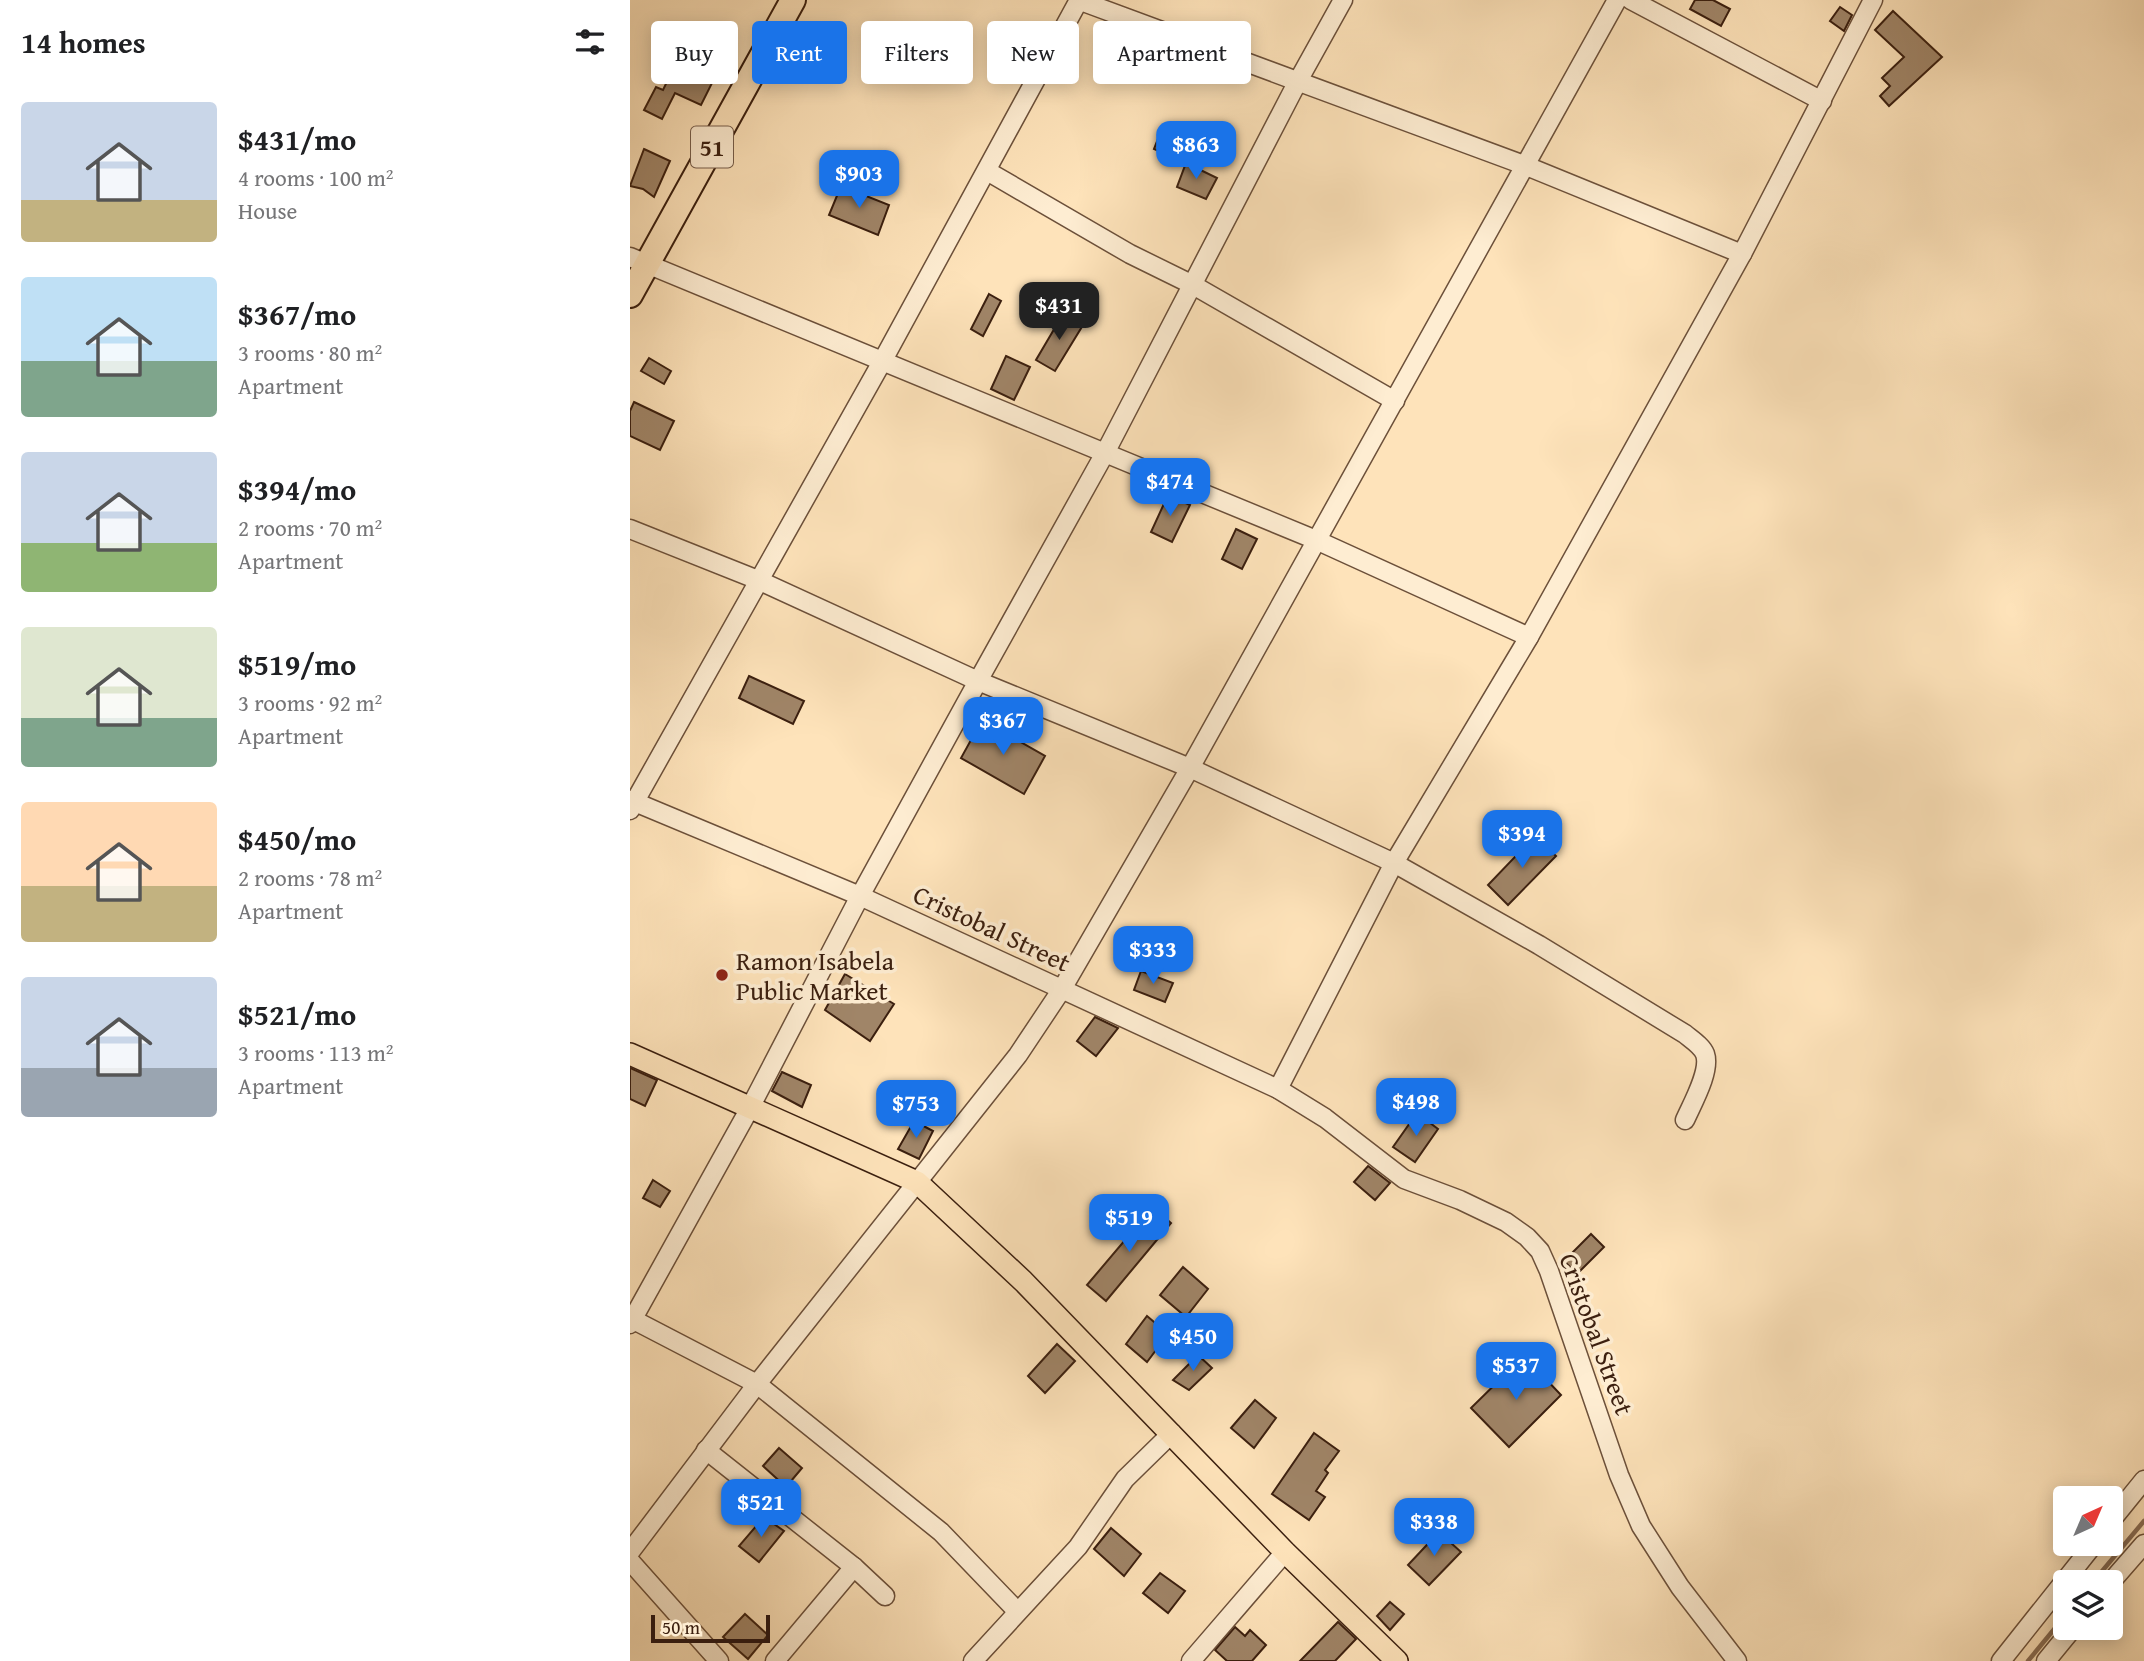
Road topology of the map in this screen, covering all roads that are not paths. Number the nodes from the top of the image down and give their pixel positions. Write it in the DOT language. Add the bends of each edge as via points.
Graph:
graph roads {
  1 [pos="793,0"];
  2 [pos="1079,0"];
  3 [pos="1343,0"];
  4 [pos="1617,0"];
  5 [pos="1631,0"];
  6 [pos="1873,0"];
  7 [pos="1298,81"];
  8 [pos="1822,101"];
  9 [pos="1524,165"];
  10 [pos="987,171"];
  11 [pos="1742,254"];
  12 [pos="638,260"];
  13 [pos="1193,285"];
  14 [pos="630,295"];
  15 [pos="883,360"];
  16 [pos="1395,401"];
  17 [pos="1105,453"];
  18 [pos="630,529"];
  19 [pos="1316,540"];
  20 [pos="758,580"];
  21 [pos="1530,637"];
  22 [pos="978,681"];
  23 [pos="1190,768"];
  24 [pos="631,804"];
  25 [pos="1394,863"];
  26 [pos="860,896"];
  27 [pos="1062,989"];
  28 [pos="630,1054"];
  29 [pos="1278,1089"];
  30 [pos="751,1106"];
  31 [pos="1685,1120"];
  32 [pos="917,1182"];
  33 [pos="631,1320"];
  34 [pos="757,1384"];
  35 [pos="1172,1433"];
  36 [pos="706,1450"];
  37 [pos="2144,1480"];
  38 [pos="2123,1506"];
  39 [pos="2144,1544"];
  40 [pos="630,1552"];
  41 [pos="1285,1552"];
  42 [pos="2084,1556"];
  43 [pos="630,1561"];
  44 [pos="854,1567"];
  45 [pos="2121,1570"];
  46 [pos="885,1596"];
  47 [pos="1017,1611"];
  48 [pos="2063,1640"];
  49 [pos="719,1661"];
  50 [pos="775,1661"];
  51 [pos="973,1661"];
  52 [pos="1191,1661"];
  53 [pos="1398,1661"];
  54 [pos="1737,1661"];
  55 [pos="2001,1661"];
  56 [pos="2046,1661"];
  1 -- 12 [label="highway, 51"];
  2 -- 7 [label="street"];
  2 -- 10 [label="street"];
  3 -- 7 [label="street"];
  4 -- 9 [label="street"];
  5 -- 8 [label="street"];
  6 -- 8 [label="street"];
  7 -- 9 [label="street"];
  7 -- 13 [label="street"];
  8 -- 11 [label="street"];
  9 -- 11 [label="street"];
  9 -- 16 [label="street"];
  10 -- 13 [label="street"];
  10 -- 15 [label="street"];
  11 -- 21 [label="street"];
  12 -- 14 [label="highway, 51"];
  12 -- 15 [label="street"];
  13 -- 16 [label="street"];
  13 -- 17 [label="street"];
  15 -- 17 [label="street"];
  15 -- 20 [label="street"];
  16 -- 19 [label="street"];
  17 -- 19 [label="street"];
  17 -- 22 [label="street"];
  18 -- 20 [label="street"];
  19 -- 21 [label="street"];
  19 -- 23 [label="street"];
  20 -- 22 [label="street"];
  20 -- 24 [label="street"];
  21 -- 25 [label="street"];
  22 -- 23 [label="street"];
  22 -- 26 [label="street"];
  23 -- 25 [label="street"];
  23 -- 27 [label="street"];
  24 -- 26 [label="street, Cristobal Street"];
  25 -- 29 [label="street"];
  25 -- 31 [label="street" via="1539,945 1699,1046 1706,1066"];
  26 -- 27 [label="street, Cristobal Street"];
  26 -- 30 [label="street"];
  27 -- 29 [label="street, Cristobal Street"];
  27 -- 32 [label="street" via="1018,1055"];
  28 -- 30 [label="main road"];
  29 -- 54 [label="street, Cristobal Street" via="1325,1118 1404,1180 1506,1222 1540,1251 1641,1526 1680,1587"];
  30 -- 32 [label="main road"];
  30 -- 33 [label="street"];
  32 -- 34 [label="street"];
  32 -- 35 [label="main road" via="1023,1280"];
  33 -- 34 [label="street"];
  34 -- 36 [label="street"];
  34 -- 47 [label="street" via="941,1532"];
  35 -- 41 [label="main road"];
  35 -- 47 [label="street" via="1125,1479 1078,1547"];
  36 -- 40 [label="street"];
  36 -- 44 [label="street"];
  37 -- 38 [label="street"];
  39 -- 45 [label="street"];
  41 -- 52 [label="street"];
  41 -- 53 [label="main road"];
  42 -- 55 [label="street"];
  43 -- 49 [label="street"];
  44 -- 46 [label="street"];
  44 -- 50 [label="street"];
  47 -- 51 [label="street"];
  48 -- 56 [label="street"];
}
